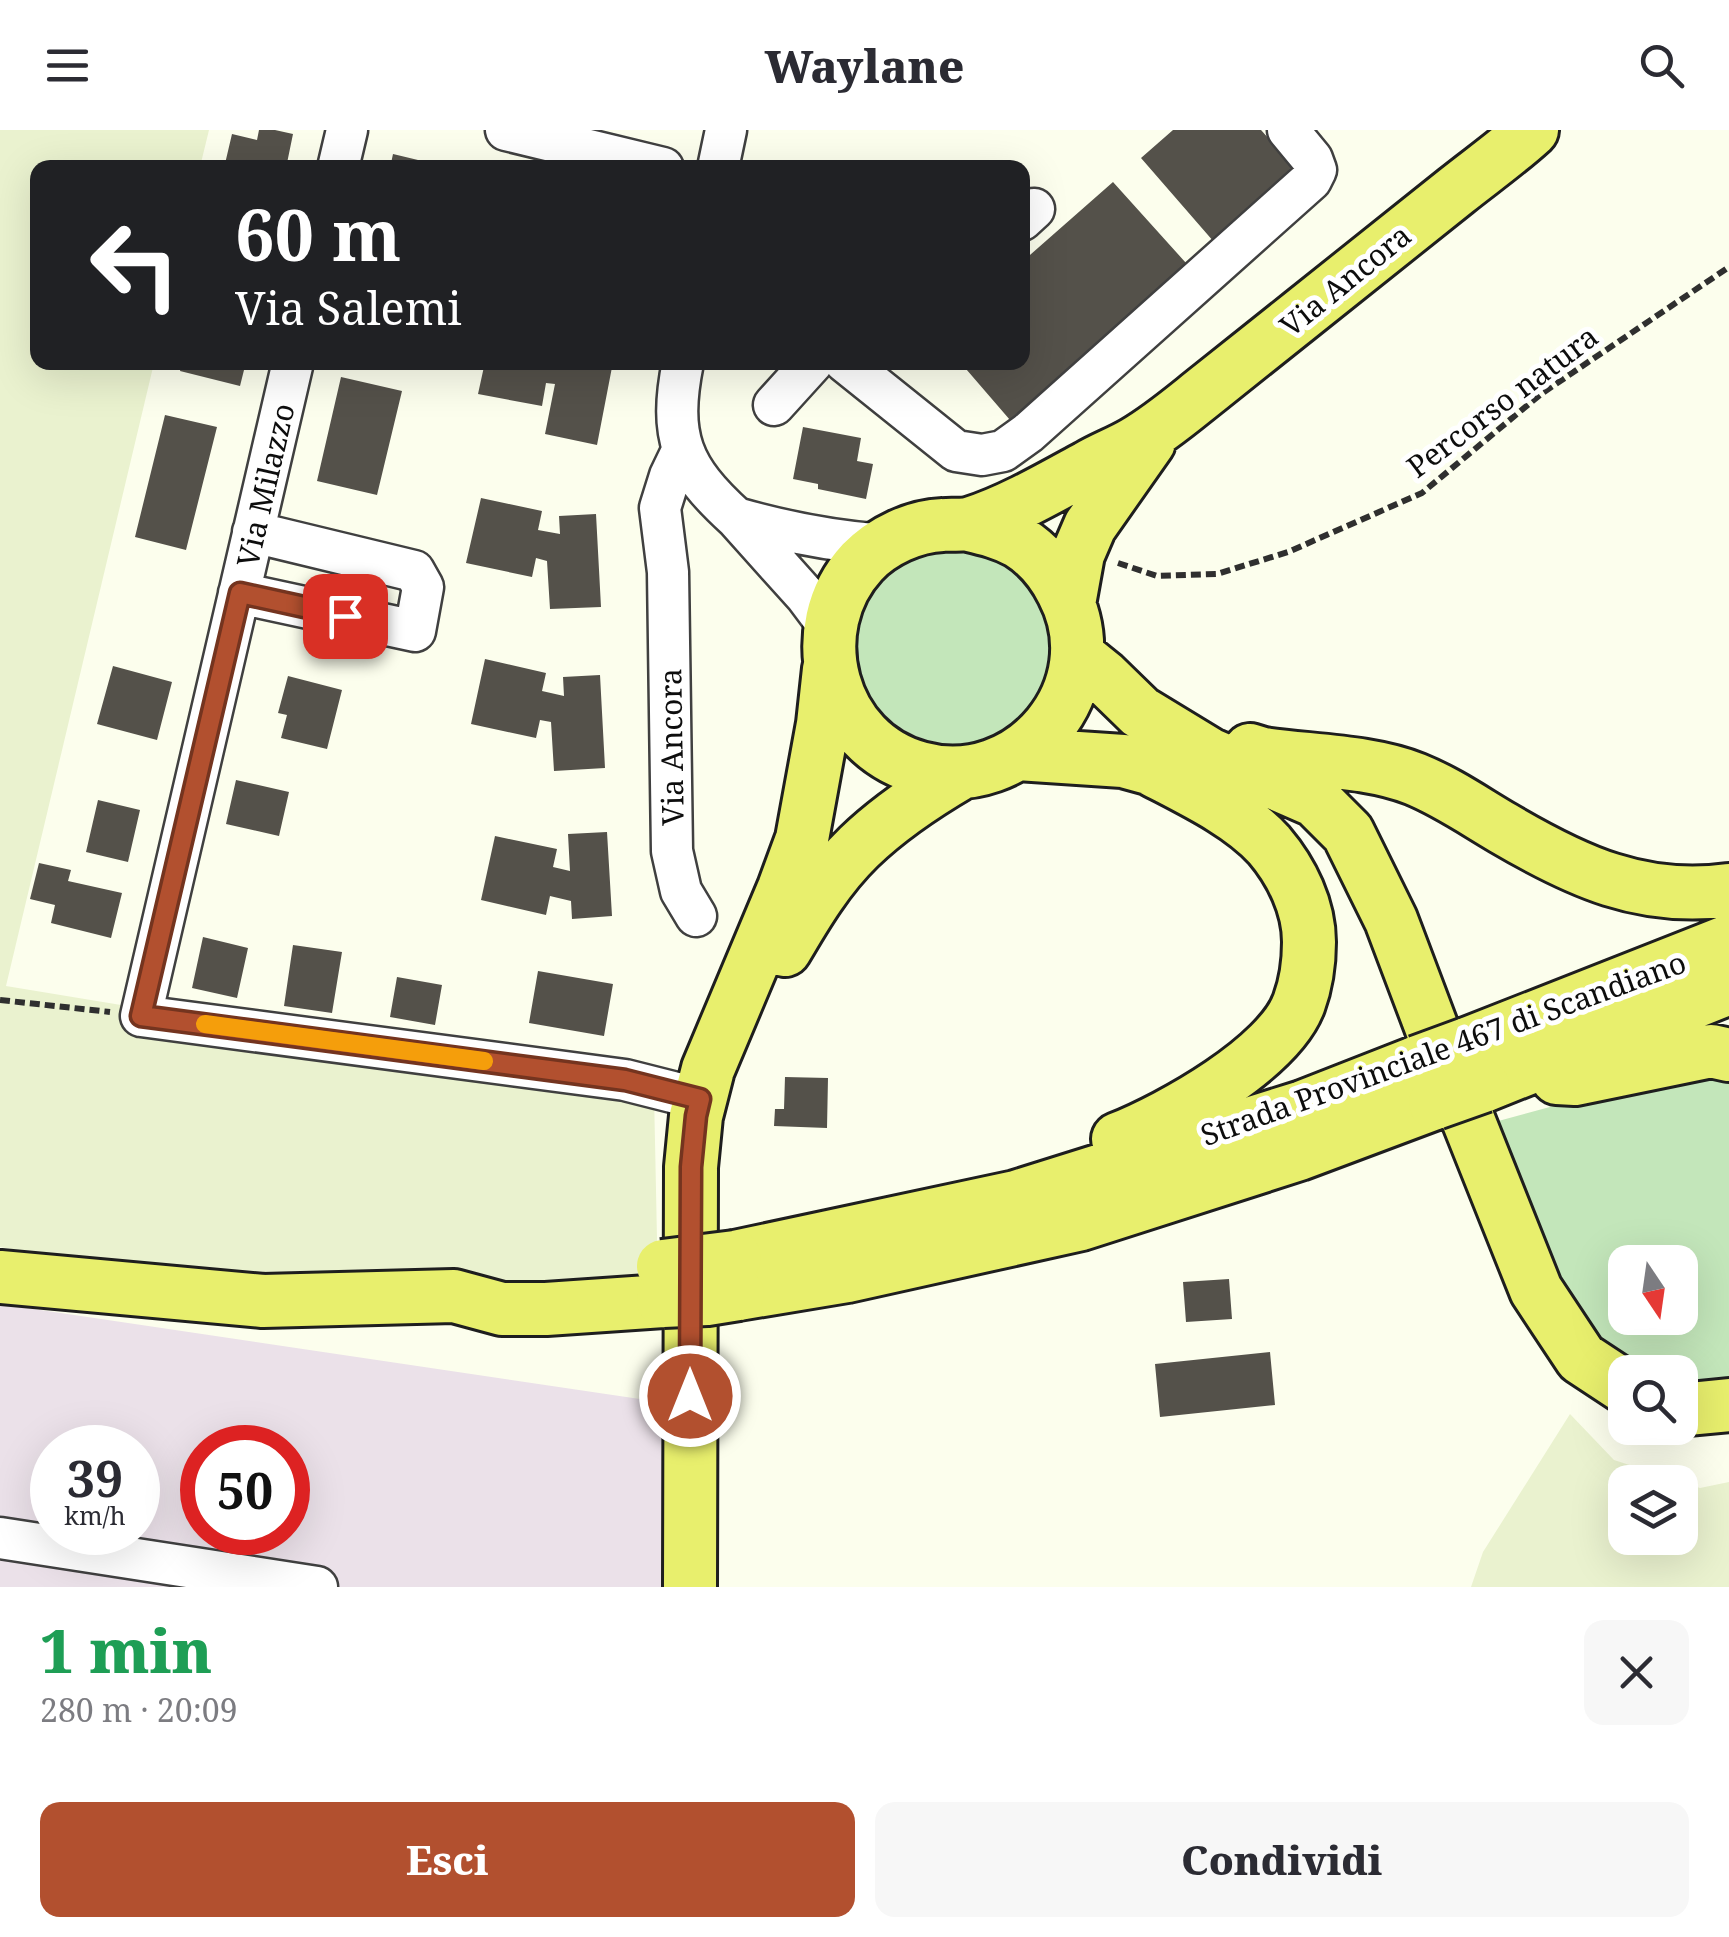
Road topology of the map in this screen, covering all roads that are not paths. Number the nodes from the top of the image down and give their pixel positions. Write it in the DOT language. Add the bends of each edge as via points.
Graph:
graph roads {
  1 [pos="347,130"];
  2 [pos="506,130"];
  3 [pos="726,130"];
  4 [pos="1288,130"];
  5 [pos="1532,130"];
  6 [pos="340,160"];
  7 [pos="630,160"];
  8 [pos="720,160"];
  9 [pos="291,370"];
  10 [pos="681,370"];
  11 [pos="806,370"];
  12 [pos="863,370"];
  13 [pos="774,405"];
  14 [pos="1157,430"];
  15 [pos="683,449"];
  16 [pos="727,510"];
  17 [pos="969,525"];
  18 [pos="254,532"];
  19 [pos="883,546"];
  20 [pos="668,572"];
  21 [pos="240,593"];
  22 [pos="1070,604"];
  23 [pos="830,648"];
  24 [pos="1077,656"];
  25 [pos="1140,712"];
  26 [pos="1018,754"];
  27 [pos="1153,770"];
  28 [pos="961,772"];
  29 [pos="1729,890"];
  30 [pos="1381,898"];
  31 [pos="696,916"];
  32 [pos="1729,940"];
  33 [pos="1729,988"];
  34 [pos="1729,1055"];
  35 [pos="1485,1069"];
  36 [pos="1426,1083"];
  37 [pos="700,1099"];
  38 [pos="1016,1197"];
  39 [pos="736,1276"];
  40 [pos="0,1277"];
  41 [pos="1608,1376"];
  42 [pos="1729,1406"];
  43 [pos="1698,1408"];
  44 [pos="0,1538"];
  45 [pos="317,1587"];
  46 [pos="690,1587"];
  1 -- 6 [label="street"];
  2 -- 7 [label="street"];
  3 -- 8 [label="street"];
  4 -- 12 [label="street" via="1312,159 1316,170 1310,180 1003,451 956,451"];
  5 -- 14 [label="main road, Via Ancora"];
  9 -- 18 [label="street, Via Milazzo"];
  10 -- 15 [label="street, Via Ancora" via="677,423"];
  11 -- 13 [label="street"];
  14 -- 17 [label="main road"];
  14 -- 22 [label="main road" via="1090,526"];
  15 -- 16 [label="street, Via Ancora" via="694,474"];
  15 -- 20 [label="street, Via Ancora" via="660,508"];
  16 -- 19 [label="street, Via Ancora" via="771,529"];
  16 -- 20 [label="street, Via Ancora" via="688,518 678,529"];
  16 -- 23 [label="street, Via Ancora" via="806,596"];
  17 -- 19 [label="main road, Via Ancora" via="939,524"];
  17 -- 22 [label="main road, Via Ancora" via="995,531 1040,559"];
  18 -- 21 [label="street, Via Milazzo"];
  18 -- 21 [label="street" via="414,571 424,587 415,631"];
  19 -- 23 [label="main road, Via Ancora" via="863,561 836,604"];
  20 -- 31 [label="street, Via Ancora" via="672,850 681,891"];
  21 -- 37 [label="street, Via Milazzo" via="141,1016 625,1080"];
  22 -- 24 [label="main road, Via Ancora"];
  23 -- 28 [label="main road, Via Ancora" via="834,688 867,738 920,768"];
  23 -- 37 [label="main road" via="802,839"];
  24 -- 25 [label="main road"];
  24 -- 26 [label="main road, Via Ancora" via="1060,712"];
  25 -- 29 [label="main road" via="1263,754 1418,780 1606,879 1672,891"];
  25 -- 30 [label="main road" via="1208,754 1316,801 1348,832"];
  26 -- 27 [label="main road" via="1123,761"];
  26 -- 28 [label="main road, Via Ancora"];
  27 -- 30 [label="main road" via="1229,788 1285,811 1330,843"];
  27 -- 38 [label="main road" via="1216,803 1267,844 1293,878 1309,924 1299,1005 1276,1038 1200,1098 1061,1162"];
  28 -- 37 [label="main road" via="858,848 816,898"];
  30 -- 41 [label="main road" via="1536,1290 1581,1358"];
  32 -- 35 [label="main road, Strada Provinciale 467 di Scandiano"];
  33 -- 35 [label="main road, Strada Provinciale 467 di Scandiano"];
  34 -- 35 [label="main road" via="1711,1051 1575,1079"];
  35 -- 36 [label="main road, Strada Provinciale 467 di Scandiano, bridge"];
  36 -- 38 [label="main road, Strada Provinciale 467 di Scandiano" via="1302,1108"];
  36 -- 39 [label="main road, Strada Provinciale 467 di Scandiano" via="1299,1154 1081,1224 847,1276"];
  37 -- 46 [label="main road" via="691,1167"];
  38 -- 39 [label="main road, Strada Provinciale 467 di Scandiano"];
  39 -- 40 [label="main road, Strada Provinciale 467 di Scandiano, bridge" via="707,1299 663,1284 546,1309 502,1309 454,1296 264,1301"];
  42 -- 43 [label="main road"];
  44 -- 45 [label="street"];
}
